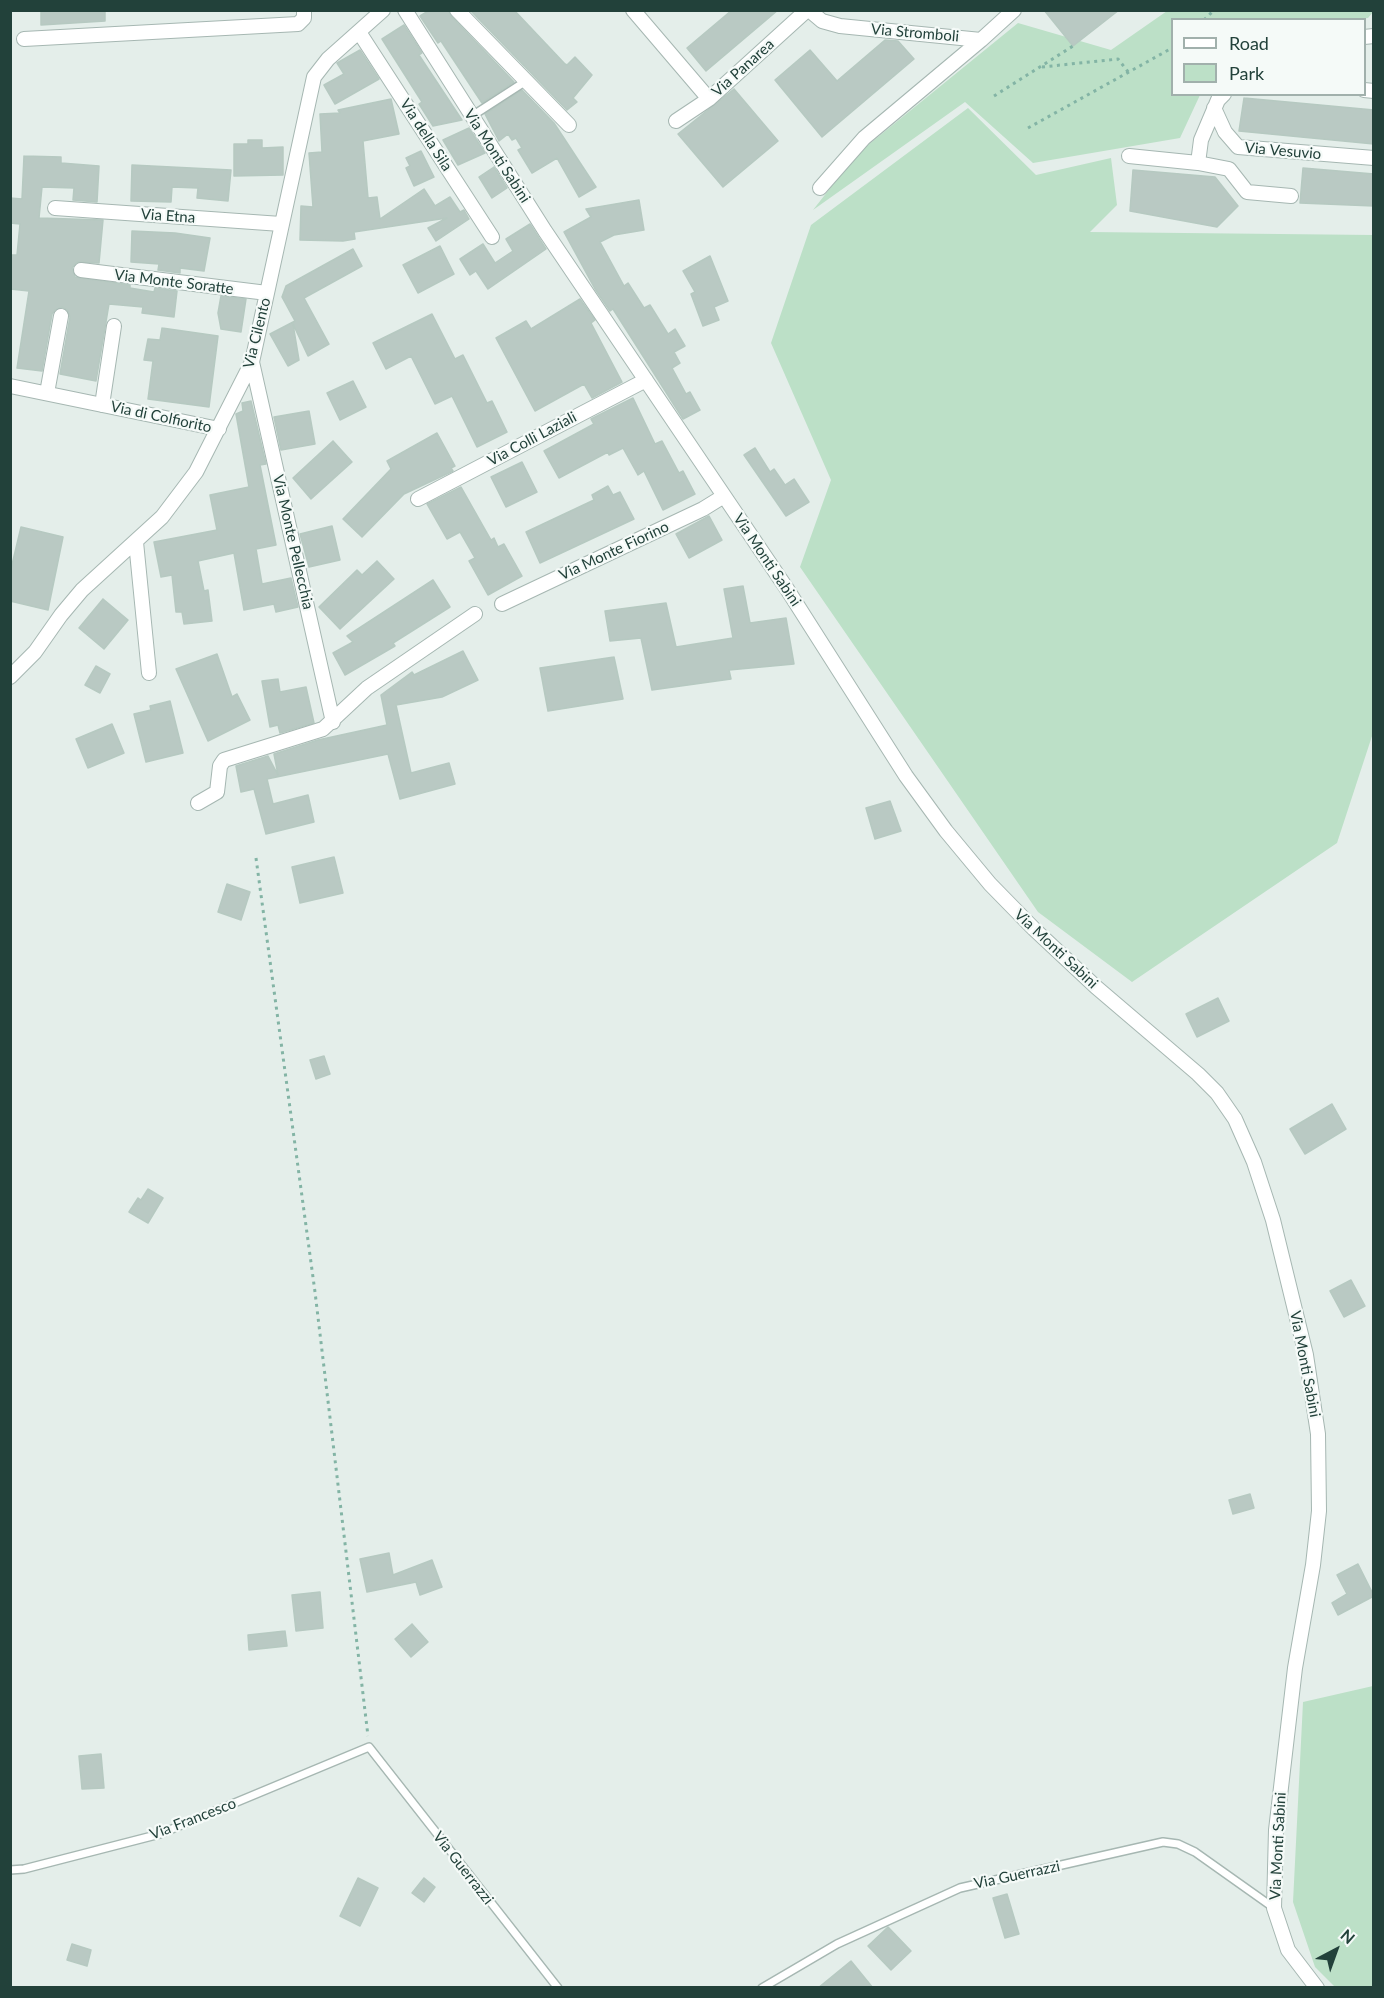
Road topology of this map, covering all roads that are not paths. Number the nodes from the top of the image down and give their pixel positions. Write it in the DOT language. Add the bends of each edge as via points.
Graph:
graph roads {
  1 [pos="304,10"];
  2 [pos="383,10"];
  3 [pos="405,10"];
  4 [pos="458,10"];
  5 [pos="633,10"];
  6 [pos="808,10"];
  7 [pos="1014,10"];
  8 [pos="359,32"];
  9 [pos="24,39"];
  10 [pos="981,40"];
  11 [pos="526,81"];
  12 [pos="1223,96"];
  13 [pos="709,99"];
  14 [pos="1214,108"];
  15 [pos="471,116"];
  16 [pos="676,121"];
  17 [pos="569,125"];
  18 [pos="1130,156"];
  19 [pos="1374,158"];
  20 [pos="1197,163"];
  21 [pos="820,188"];
  22 [pos="1291,196"];
  23 [pos="55,208"];
  24 [pos="281,224"];
  25 [pos="492,237"];
  26 [pos="81,270"];
  27 [pos="267,293"];
  28 [pos="61,316"];
  29 [pos="114,326"];
  30 [pos="252,362"];
  31 [pos="646,380"];
  32 [pos="10,386"];
  33 [pos="47,393"];
  34 [pos="102,405"];
  35 [pos="219,429"];
  36 [pos="724,496"];
  37 [pos="418,499"];
  38 [pos="136,542"];
  39 [pos="502,604"];
  40 [pos="475,614"];
  41 [pos="149,673"];
  42 [pos="10,677"];
  43 [pos="333,722"];
  44 [pos="198,803"];
  45 [pos="369,1747"];
  46 [pos="10,1870"];
  47 [pos="1274,1908"];
  48 [pos="558,1988"];
  49 [pos="762,1988"];
  50 [pos="1317,1988"];
  1 -- 9 [label="street" via="303,21 298,24"];
  2 -- 8 [label="street, Via Cilento"];
  3 -- 15 [label="street, Via Monti Sabini"];
  4 -- 11 [label="street"];
  5 -- 13 [label="street"];
  6 -- 10 [label="street, Via Stromboli" via="822,21 840,26"];
  6 -- 13 [label="street, Via Panarea"];
  7 -- 10 [label="street, Via Stromboli"];
  8 -- 24 [label="street, Via Cilento" via="314,77"];
  8 -- 25 [label="street, Via della Sila"];
  10 -- 21 [label="street" via="864,138"];
  11 -- 15 [label="lane"];
  11 -- 17 [label="street"];
  12 -- 14 [label="street"];
  13 -- 16 [label="street, Via Panarea"];
  14 -- 19 [label="street, Via Vesuvio" via="1225,132 1238,147"];
  14 -- 20 [label="street"];
  15 -- 31 [label="street, Via Monti Sabini"];
  18 -- 20 [label="street, Via Vesuvio"];
  20 -- 22 [label="street, Via Vesuvio" via="1229,168 1247,192"];
  23 -- 24 [label="street, Via Etna"];
  24 -- 27 [label="street, Via Cilento"];
  26 -- 27 [label="street, Via Monte Soratte"];
  27 -- 30 [label="street, Via Cilento"];
  28 -- 33 [label="street"];
  29 -- 34 [label="street, Via di Colfiorito"];
  30 -- 35 [label="street, Via Cilento"];
  30 -- 43 [label="street, Via Monte Pellecchia"];
  31 -- 36 [label="street, Via Monti Sabini"];
  31 -- 37 [label="street, Via Colli Laziali"];
  32 -- 33 [label="street, Via di Colfiorito"];
  33 -- 34 [label="street, Via di Colfiorito"];
  34 -- 35 [label="street, Via di Colfiorito"];
  35 -- 38 [label="street, Via Cilento" via="178,498"];
  36 -- 39 [label="street, Via Monte Fiorino"];
  36 -- 47 [label="street, Via Monti Sabini" via="945,831 1034,929 1208,1083 1235,1119 1254,1162 1273,1220 1306,1355 1320,1464 1313,1565 1276,1830"];
  38 -- 41 [label="street"];
  38 -- 42 [label="street, Via Cilento" via="82,590 30,659"];
  40 -- 43 [label="street" via="367,688"];
  43 -- 44 [label="street" via="312,733 228,757 220,766 217,792"];
  45 -- 46 [label="lane, Via Francesco" via="160,1834"];
  45 -- 48 [label="lane, Via Guerrazzi"];
  47 -- 49 [label="lane, Via Guerrazzi" via="1195,1852 1163,1842 960,1888 837,1944"];
  47 -- 50 [label="street, Via Monti Sabini" via="1288,1950"];
}
